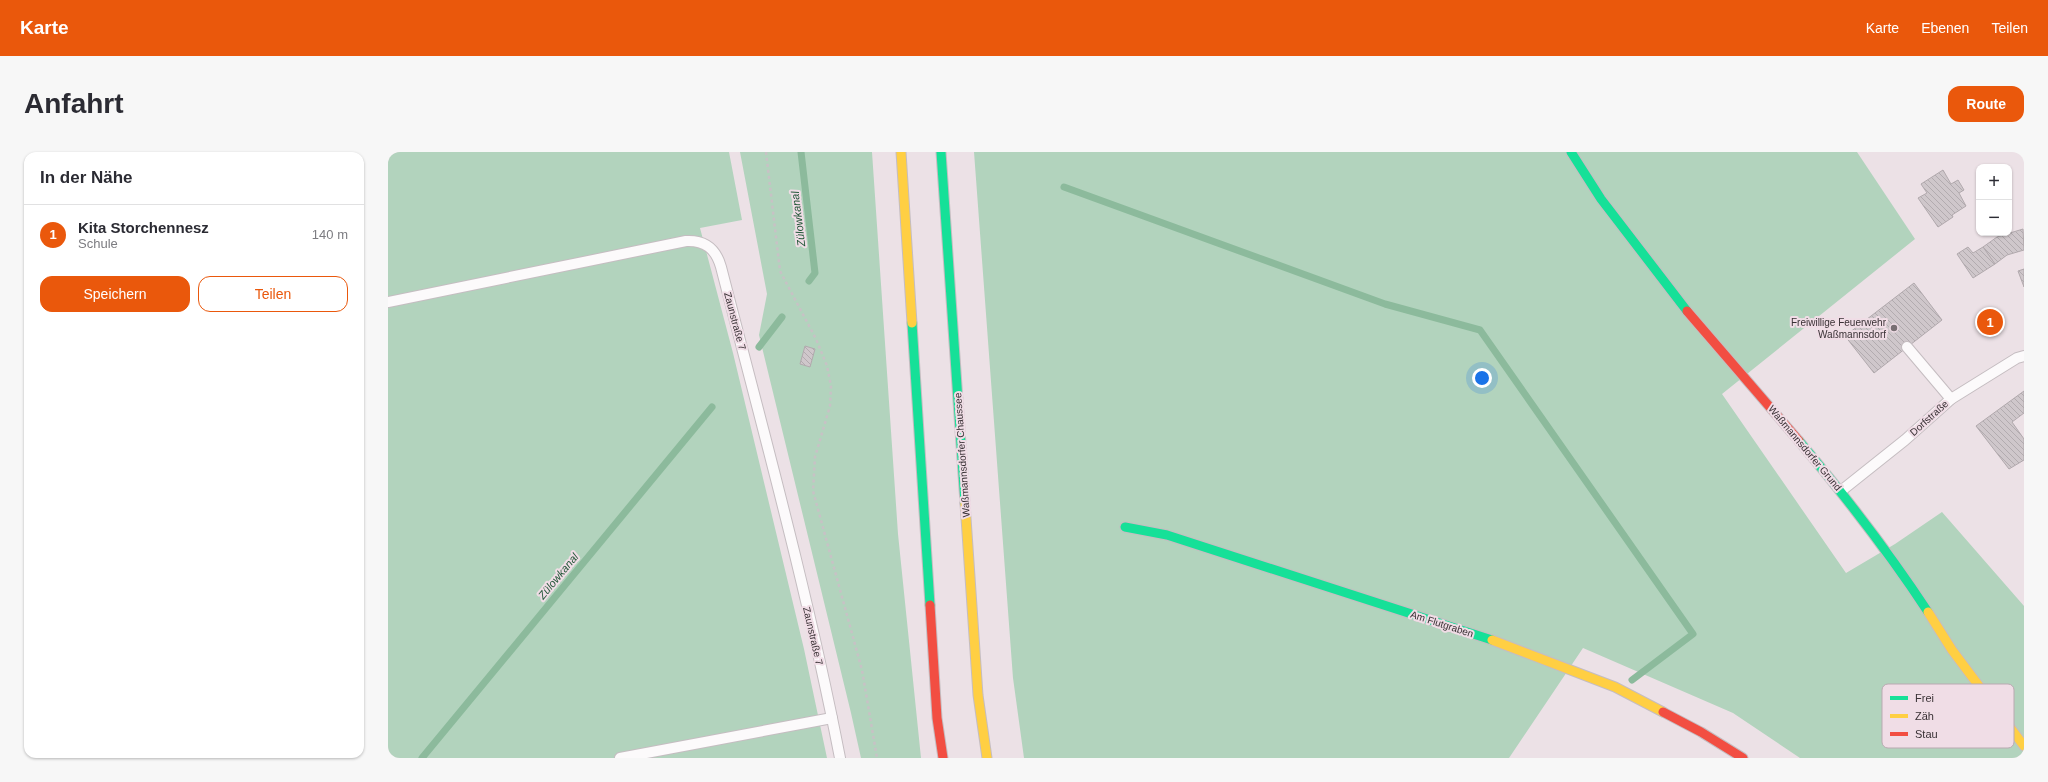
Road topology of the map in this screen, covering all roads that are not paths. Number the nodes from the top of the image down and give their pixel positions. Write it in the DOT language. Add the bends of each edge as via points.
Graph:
graph roads {
  1 [pos="901,152"];
  2 [pos="941,152"];
  3 [pos="1573,155"];
  4 [pos="388,302"];
  5 [pos="1907,348"];
  6 [pos="2024,356"];
  7 [pos="1951,399"];
  8 [pos="1841,491"];
  9 [pos="1125,527"];
  10 [pos="1978,684"];
  11 [pos="832,718"];
  12 [pos="2014,733"];
  13 [pos="2024,746"];
  14 [pos="620,758"];
  15 [pos="840,758"];
  16 [pos="943,758"];
  17 [pos="987,758"];
  18 [pos="1743,758"];
  1 -- 16 [label="street" via="937,718"];
  2 -- 17 [label="street, Waßmannsdorfer Chaussee" via="978,695"];
  3 -- 8 [label="street, Waßmannsdorfer Grund" via="1601,199 1672,293"];
  4 -- 11 [label="lane, Zaunstraße 7" via="686,241 696,240 707,244 721,267 797,566"];
  5 -- 7 [label="lane"];
  6 -- 7 [label="lane, Dorfstraße"];
  7 -- 8 [label="lane, Dorfstraße"];
  8 -- 10 [label="street, Waßmannsdorfer Grund" via="1894,560 1952,650"];
  9 -- 18 [label="street, Am Flutgraben" via="1167,535 1504,644 1615,687 1701,732"];
  11 -- 14 [label="lane"];
  11 -- 15 [label="lane, Zaunstraße 7"];
  12 -- 13 [label="street, Waßmannsdorfer Grund"];
}
